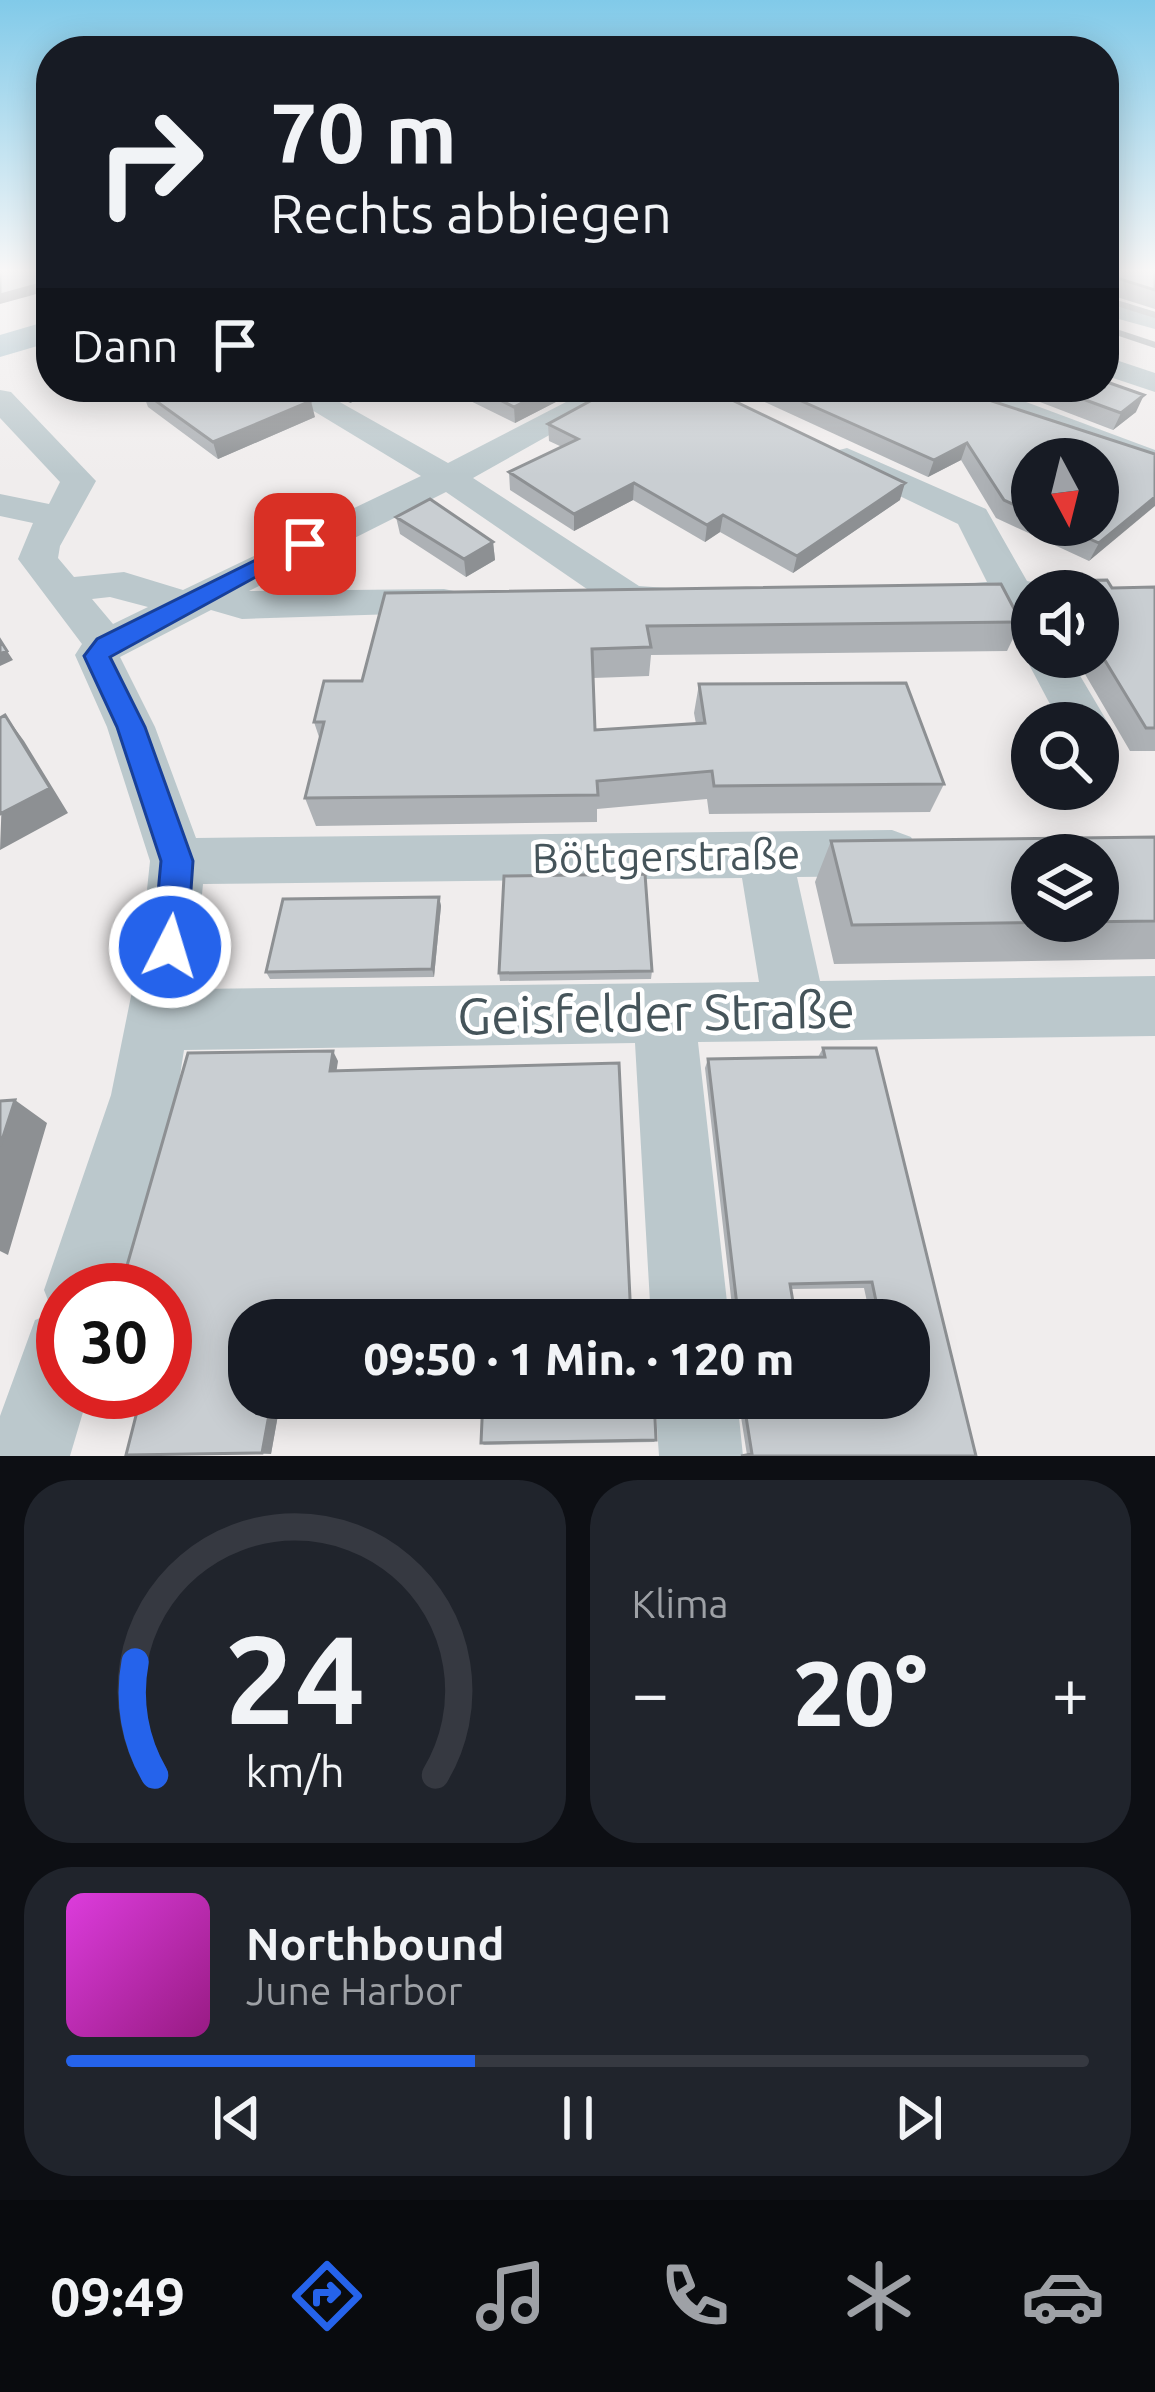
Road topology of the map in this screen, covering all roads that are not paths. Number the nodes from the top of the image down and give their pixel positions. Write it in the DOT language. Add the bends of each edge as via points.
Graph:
graph roads {
  1 [pos="1119,370"];
  2 [pos="1155,382"];
  3 [pos="0,400"];
  4 [pos="316,402"];
  5 [pos="590,402"];
  6 [pos="997,402"];
  7 [pos="824,447"];
  8 [pos="1155,462"];
  9 [pos="448,477"];
  10 [pos="0,506"];
  11 [pos="55,516"];
  12 [pos="1011,581"];
  13 [pos="64,594"];
  14 [pos="894,596"];
  15 [pos="727,598"];
  16 [pos="632,600"];
  17 [pos="193,601"];
  18 [pos="561,601"];
  19 [pos="491,602"];
  20 [pos="1011,605"];
  21 [pos="105,660"];
  22 [pos="949,853"];
  23 [pos="765,855"];
  24 [pos="177,861"];
  25 [pos="1155,1006"];
  26 [pos="794,1011"];
  27 [pos="664,1013"];
  28 [pos="158,1020"];
  29 [pos="91,1263"];
  30 [pos="688,1299"];
  31 [pos="40,1419"];
  32 [pos="698,1419"];
  33 [pos="28,1456"];
  34 [pos="701,1456"];
  1 -- 2 [label="street"];
  3 -- 11 [label="street" via="78,481"];
  4 -- 9 [label="street"];
  5 -- 9 [label="street"];
  6 -- 8 [label="street"];
  7 -- 12 [label="street" via="973,517"];
  9 -- 16 [label="street"];
  9 -- 17 [label="street"];
  10 -- 11 [label="street"];
  11 -- 13 [label="street" via="38,559"];
  13 -- 17 [label="street" via="116,581"];
  13 -- 21 [label="street"];
  14 -- 20 [label="street"];
  15 -- 16 [label="street"];
  16 -- 18 [label="street"];
  17 -- 19 [label="street"];
  17 -- 21 [label="street"];
  21 -- 24 [label="street"];
  22 -- 23 [label="street, Böttgerstraße"];
  23 -- 24 [label="street, Böttgerstraße"];
  23 -- 26 [label="street"];
  24 -- 28 [label="street"];
  25 -- 26 [label="street, Geisfelder Straße"];
  26 -- 27 [label="street, Geisfelder Straße"];
  27 -- 28 [label="street, Geisfelder Straße"];
  27 -- 30 [label="street"];
  28 -- 29 [label="street" via="144,1095"];
  31 -- 33 [label="street"];
  32 -- 34 [label="street"];
}
